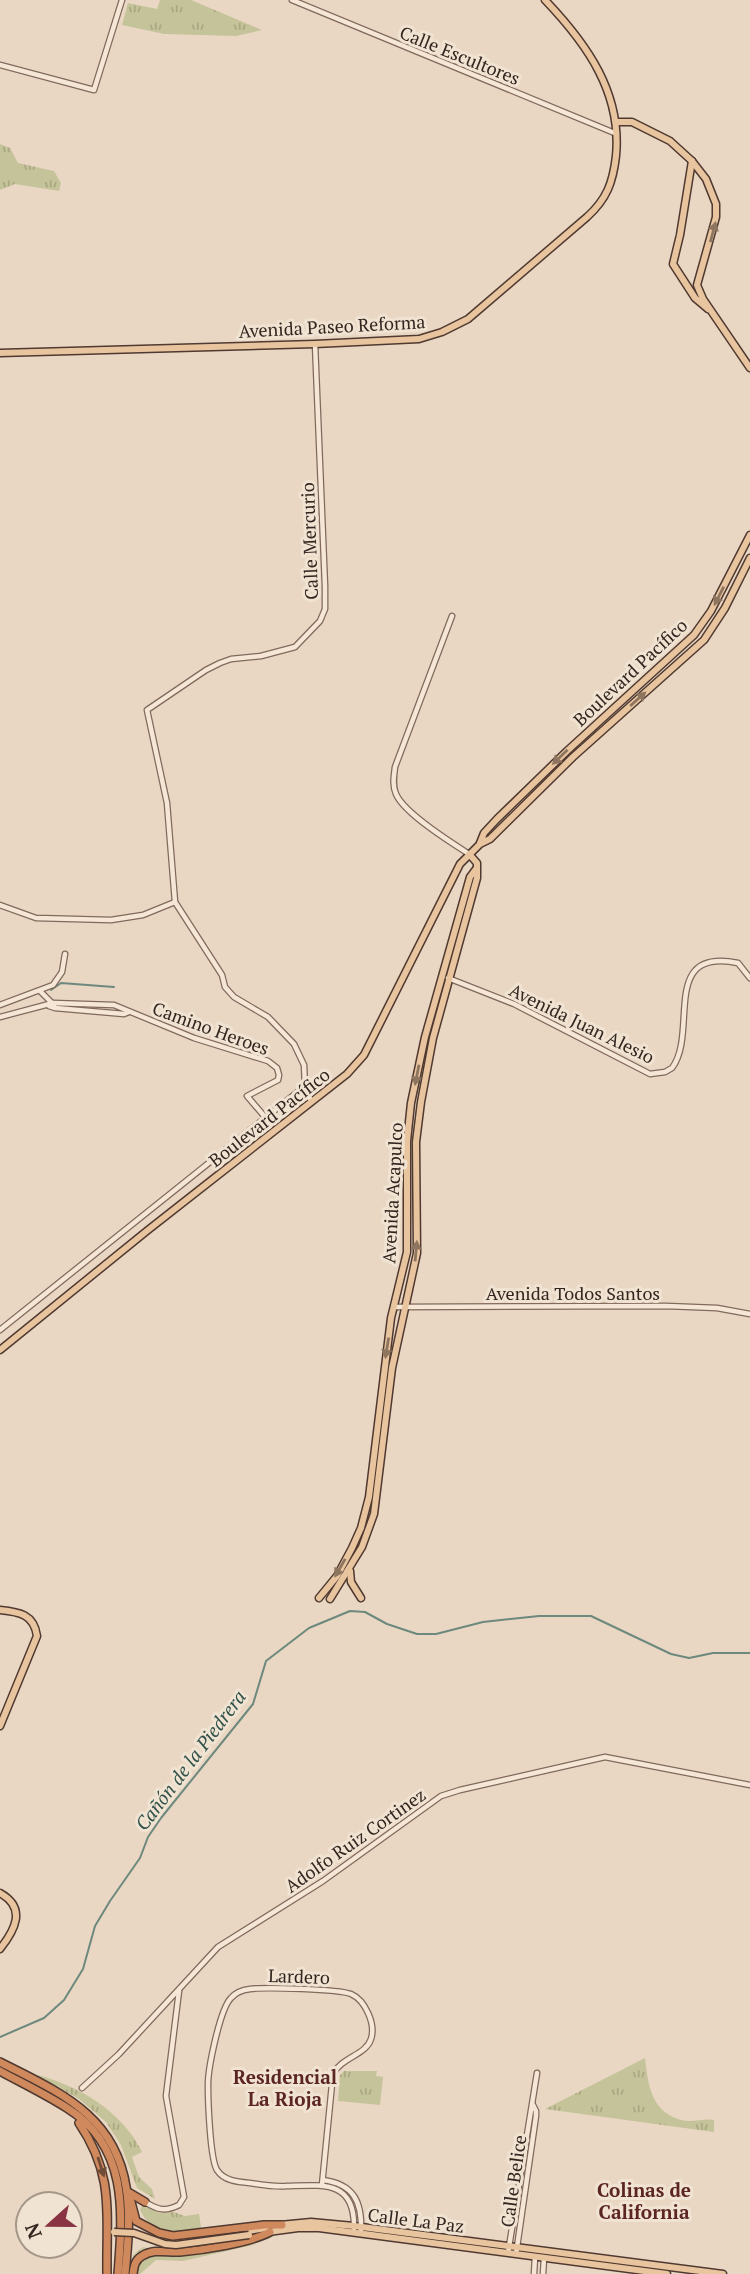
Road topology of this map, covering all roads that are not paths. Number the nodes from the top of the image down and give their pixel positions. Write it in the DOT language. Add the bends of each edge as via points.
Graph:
graph roads {
  1 [pos="122,0"];
  2 [pos="292,0"];
  3 [pos="545,0"];
  4 [pos="0,65"];
  5 [pos="617,122"];
  6 [pos="618,134"];
  7 [pos="692,162"];
  8 [pos="710,310"];
  9 [pos="316,344"];
  10 [pos="0,353"];
  11 [pos="750,368"];
  12 [pos="750,535"];
  13 [pos="750,558"];
  14 [pos="452,616"];
  15 [pos="480,844"];
  16 [pos="469,854"];
  17 [pos="175,902"];
  18 [pos="0,905"];
  19 [pos="65,954"];
  20 [pos="445,977"];
  21 [pos="750,978"];
  22 [pos="40,992"];
  23 [pos="0,1005"];
  24 [pos="52,1005"];
  25 [pos="0,1017"];
  26 [pos="305,1086"];
  27 [pos="311,1101"];
  28 [pos="265,1117"];
  29 [pos="396,1307"];
  30 [pos="405,1307"];
  31 [pos="750,1314"];
  32 [pos="0,1330"];
  33 [pos="0,1350"];
  34 [pos="350,1569"];
  35 [pos="319,1598"];
  36 [pos="360,1598"];
  37 [pos="330,1599"];
  38 [pos="0,1609"];
  39 [pos="0,1726"];
  40 [pos="750,1785"];
  41 [pos="0,1893"];
  42 [pos="0,1949"];
  43 [pos="179,1990"];
  44 [pos="0,2062"];
  45 [pos="0,2071"];
  46 [pos="537,2073"];
  47 [pos="82,2088"];
  48 [pos="68,2108"];
  49 [pos="321,2183"];
  50 [pos="127,2193"];
  51 [pos="356,2199"];
  52 [pos="145,2202"];
  53 [pos="350,2202"];
  54 [pos="134,2208"];
  55 [pos="282,2225"];
  56 [pos="111,2230"];
  57 [pos="357,2230"];
  58 [pos="270,2232"];
  59 [pos="248,2233"];
  60 [pos="513,2250"];
  61 [pos="535,2257"];
  62 [pos="544,2258"];
  63 [pos="707,2273"];
  64 [pos="107,2274"];
  65 [pos="118,2274"];
  66 [pos="125,2274"];
  67 [pos="132,2274"];
  68 [pos="534,2274"];
  69 [pos="543,2274"];
  70 [pos="667,2274"];
  71 [pos="723,2274"];
  1 -- 4 [label="street" via="94,90"];
  2 -- 6 [label="street, Calle Escultores"];
  3 -- 5 [label="main road, Avenida Paseo Reforma" via="593,62 610,95"];
  5 -- 6 [label="main road, Avenida Paseo Reforma"];
  5 -- 7 [label="main road" via="638,124 670,141"];
  6 -- 9 [label="main road, Avenida Paseo Reforma" via="612,181 597,208 468,319 419,339"];
  8 -- 7 [label="main road, one-way" via="697,285 716,217 712,191"];
  7 -- 8 [label="main road" via="673,264 703,307"];
  8 -- 11 [label="main road"];
  9 -- 10 [label="main road, Avenida Paseo Reforma"];
  9 -- 17 [label="street, Calle Mercurio" via="325,586 320,621 295,647 220,663 147,710 167,803"];
  12 -- 15 [label="main road, Boulevard Pacífico, one-way" via="694,635 497,819"];
  15 -- 13 [label="main road, Boulevard Pacífico, one-way" via="704,640"];
  14 -- 16 [label="street" via="393,784 404,808"];
  15 -- 16 [label="main road, Boulevard Pacífico"];
  16 -- 20 [label="main road, Avenida Acapulco" via="477,863 476,883"];
  16 -- 27 [label="main road, Boulevard Pacífico" via="364,1055"];
  17 -- 18 [label="street" via="143,915 111,920 36,918"];
  17 -- 26 [label="street" via="225,987 268,1017 294,1044 304,1065"];
  19 -- 22 [label="street" via="58,979"];
  20 -- 21 [label="street, Avenida Juan Alesio" via="514,1004 650,1074 672,1068 680,1054 686,989 696,970 718,959 738,963"];
  20 -- 29 [label="main road, Avenida Acapulco, one-way" via="425,1037 411,1103 407,1252"];
  30 -- 20 [label="main road, Avenida Acapulco, one-way" via="417,1253 416,1142"];
  22 -- 23 [label="street"];
  22 -- 24 [label="street"];
  24 -- 25 [label="street, Camino Heroes"];
  24 -- 28 [label="street, Camino Heroes" via="114,1005 194,1038 268,1061 278,1080 247,1096"];
  26 -- 27 [label="street"];
  26 -- 28 [label="street"];
  27 -- 33 [label="main road, Boulevard Pacífico"];
  28 -- 32 [label="street"];
  29 -- 30 [label="street, Avenida Todos Santos"];
  29 -- 35 [label="main road, Avenida Acapulco, one-way" via="365,1513 337,1576"];
  30 -- 31 [label="street, Avenida Todos Santos" via="666,1306"];
  30 -- 34 [label="main road, Avenida Acapulco" via="392,1368 374,1514"];
  34 -- 36 [label="main road"];
  34 -- 37 [label="main road, Avenida Acapulco"];
  38 -- 39 [label="main road" via="27,1615 37,1636"];
  40 -- 43 [label="street, Adolfo Ruiz Cortinez" via="605,1758 441,1796 323,1881 218,1947"];
  41 -- 42 [label="main road" via="10,1900 16,1916"];
  43 -- 47 [label="street, Adolfo Ruiz Cortinez"];
  43 -- 52 [label="street" via="166,2096 183,2200 165,2210"];
  44 -- 50 [label="highway" via="87,2114 112,2144"];
  45 -- 48 [label="highway"];
  46 -- 60 [label="street, Calle Belice"];
  48 -- 56 [label="highway, one-way" via="90,2140 103,2171"];
  48 -- 65 [label="highway" via="101,2142 119,2183"];
  49 -- 49 [label="street, Lardero" via="333,2074 368,2046 373,2031 367,2011 358,1998 343,1992 263,1988 239,1992 224,2009 209,2075 217,2169 236,2182 275,2186"];
  49 -- 51 [label="street" via="345,2187"];
  49 -- 53 [label="street" via="340,2191"];
  50 -- 52 [label="highway"];
  50 -- 54 [label="highway"];
  50 -- 66 [label="highway"];
  51 -- 53 [label="street"];
  51 -- 57 [label="street" via="360,2209"];
  52 -- 54 [label="highway"];
  53 -- 57 [label="street"];
  54 -- 55 [label="highway" via="136,2221 167,2236"];
  55 -- 57 [label="main road, Calle La Paz" via="311,2222"];
  55 -- 59 [label="main road, Calle La Paz"];
  56 -- 59 [label="main road, Calle La Paz, bridge" via="136,2230 177,2242"];
  56 -- 64 [label="highway"];
  57 -- 58 [label="main road, Calle La Paz"];
  57 -- 60 [label="main road, Calle La Paz"];
  58 -- 59 [label="main road, Calle La Paz"];
  58 -- 67 [label="highway" via="206,2248 150,2252 134,2264"];
  60 -- 61 [label="main road, Calle La Paz"];
  60 -- 63 [label="main road, Calle La Paz"];
  61 -- 62 [label="main road, Calle La Paz"];
  61 -- 68 [label="street"];
  62 -- 69 [label="street"];
  62 -- 70 [label="main road, Calle La Paz"];
  63 -- 71 [label="main road, Calle La Paz"];
}
